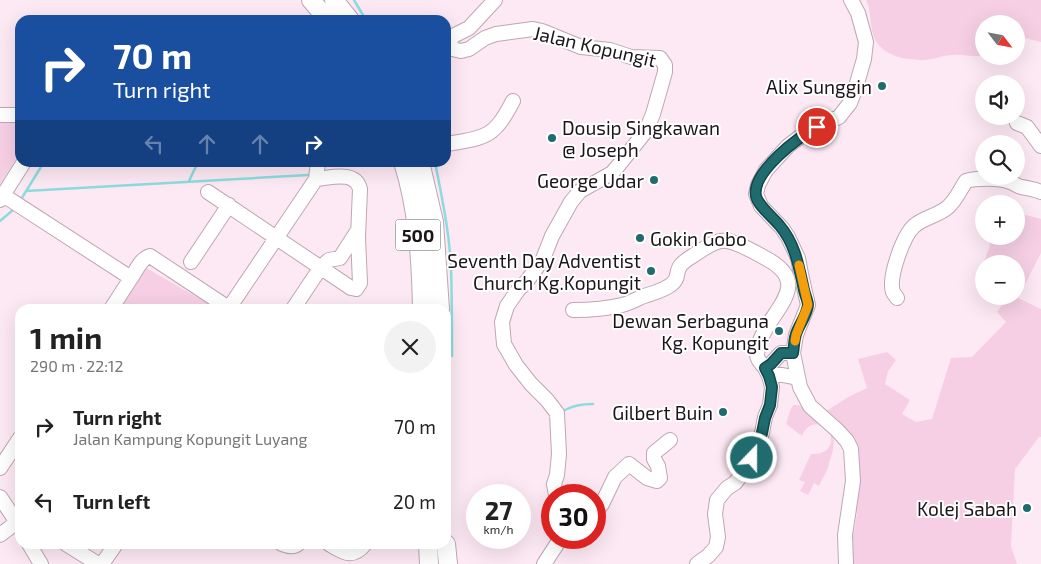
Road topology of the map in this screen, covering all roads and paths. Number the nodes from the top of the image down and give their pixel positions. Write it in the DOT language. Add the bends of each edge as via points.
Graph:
graph roads {
  1 [pos="311,0"];
  2 [pos="334,0"];
  3 [pos="494,0"];
  4 [pos="851,0"];
  5 [pos="324,15"];
  6 [pos="346,15"];
  7 [pos="451,39"];
  8 [pos="451,44"];
  9 [pos="514,101"];
  10 [pos="0,115"];
  11 [pos="15,115"];
  12 [pos="1022,125"];
  13 [pos="451,143"];
  14 [pos="1041,146"];
  15 [pos="21,167"];
  16 [pos="317,167"];
  17 [pos="405,167"];
  18 [pos="422,167"];
  19 [pos="316,179"];
  20 [pos="208,192"];
  21 [pos="1041,192"];
  22 [pos="2,197"];
  23 [pos="229,205"];
  24 [pos="358,229"];
  25 [pos="277,238"];
  26 [pos="191,262"];
  27 [pos="321,267"];
  28 [pos="131,278"];
  29 [pos="897,298"];
  30 [pos="114,304"];
  31 [pos="224,304"];
  32 [pos="233,304"];
  33 [pos="296,304"];
  34 [pos="422,304"];
  35 [pos="440,304"];
  36 [pos="573,310"];
  37 [pos="793,353"];
  38 [pos="767,372"];
  39 [pos="798,378"];
  40 [pos="670,440"];
  41 [pos="15,446"];
  42 [pos="0,468"];
  43 [pos="554,484"];
  44 [pos="606,496"];
  45 [pos="0,497"];
  46 [pos="15,519"];
  47 [pos="15,527"];
  48 [pos="0,534"];
  49 [pos="32,549"];
  50 [pos="74,549"];
  51 [pos="112,549"];
  52 [pos="338,549"];
  53 [pos="359,549"];
  54 [pos="428,549"];
  55 [pos="446,549"];
  56 [pos="554,549"];
  57 [pos="41,564"];
  58 [pos="98,564"];
  59 [pos="102,564"];
  60 [pos="430,564"];
  61 [pos="448,564"];
  62 [pos="544,564"];
  63 [pos="697,564"];
  64 [pos="846,564"];
  1 -- 5 [label="main road"];
  2 -- 6 [label="main road"];
  3 -- 7 [label="street, Jalan Kopungit" via="468,28"];
  4 -- 37 [label="street" via="866,42 850,103 839,117 788,146 766,170 756,194 761,206 788,237 798,258 808,305 796,335"];
  8 -- 43 [label="street, Jalan Kopungit" via="452,49 461,51 496,34 533,29 581,47 610,50 631,57 660,58 665,65 654,114 646,131 612,173 580,191 571,202 543,259 507,306 502,322 504,344 516,365 557,413 559,454"];
  9 -- 13 [label="street" via="500,123 489,133"];
  10 -- 11 [label="street"];
  12 -- 14 [label="street"];
  15 -- 22 [label="street"];
  16 -- 19 [label="street"];
  17 -- 34 [label="main road, 500" via="417,223"];
  18 -- 35 [label="main road, 500" via="434,222"];
  19 -- 24 [label="street" via="351,177 356,181 360,189"];
  19 -- 25 [label="street"];
  20 -- 23 [label="street"];
  21 -- 29 [label="street" via="1010,182 966,181 954,202 913,226 905,238 894,266 892,291"];
  22 -- 28 [label="street"];
  23 -- 25 [label="street"];
  23 -- 26 [label="street"];
  24 -- 27 [label="street" via="340,258 329,260"];
  24 -- 27 [label="street" via="360,283 356,289"];
  25 -- 27 [label="street"];
  25 -- 32 [label="street"];
  27 -- 33 [label="street"];
  28 -- 30 [label="street"];
  28 -- 31 [label="street" via="143,260 150,256"];
  36 -- 38 [label="street" via="624,304 661,291 678,277 679,268 687,260 710,245 728,241 778,265 787,277 787,293 764,330 756,354"];
  37 -- 38 [label="street" via="781,353"];
  37 -- 39 [label="street"];
  38 -- 39 [label="street"];
  38 -- 63 [label="street" via="772,387 770,405 758,446 745,470 717,500 716,547"];
  39 -- 64 [label="street" via="810,406 837,430 851,449 853,481 845,534"];
  40 -- 44 [label="street" via="654,453 660,478 657,481 647,478 630,464 615,477"];
  41 -- 42 [label="street"];
  45 -- 46 [label="street"];
  47 -- 48 [label="street"];
  49 -- 57 [label="street"];
  50 -- 58 [label="street"];
  51 -- 59 [label="street"];
  52 -- 53 [label="street" via="348,554"];
  54 -- 60 [label="main road"];
  55 -- 61 [label="main road"];
  56 -- 62 [label="street"];
}
